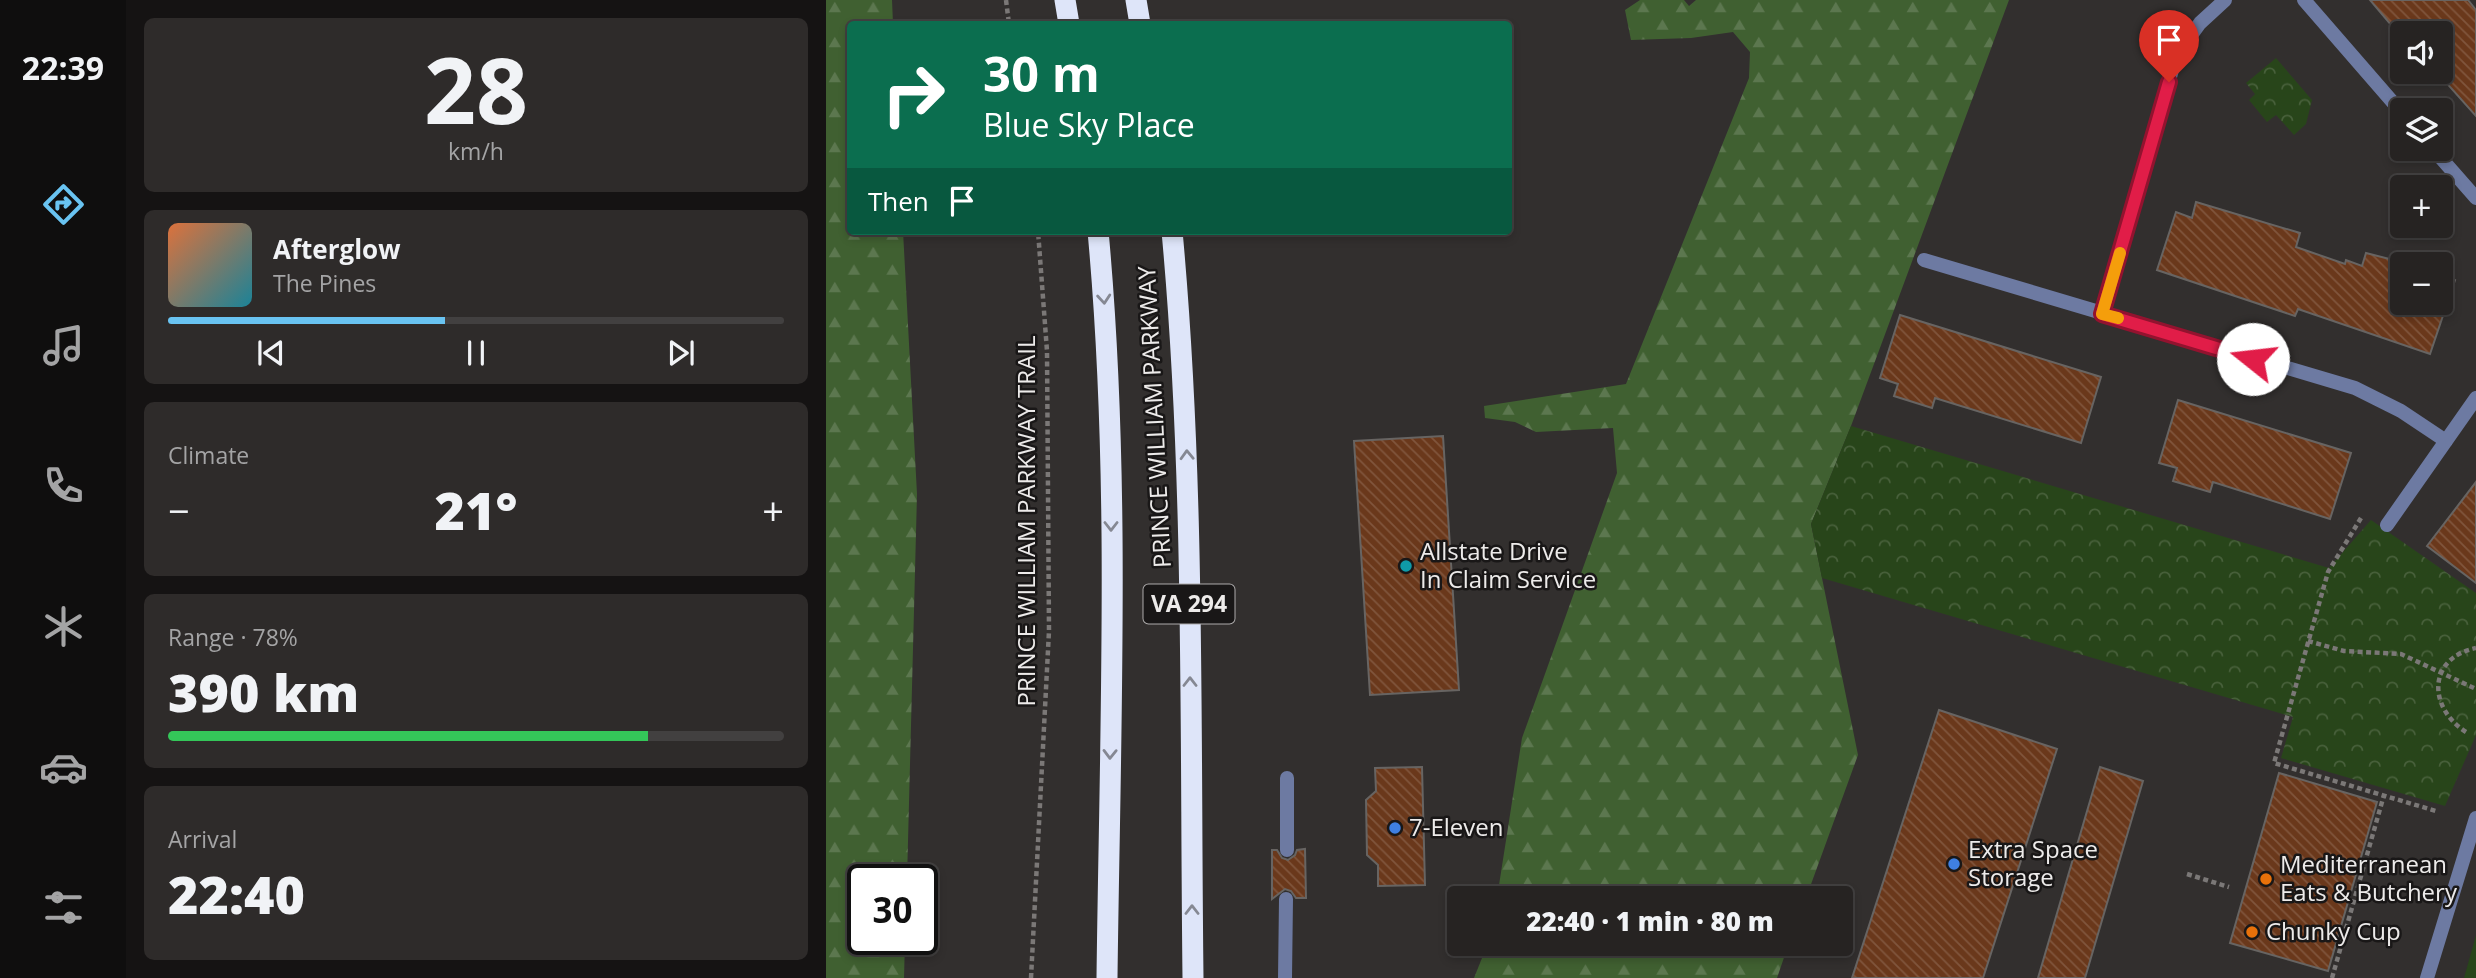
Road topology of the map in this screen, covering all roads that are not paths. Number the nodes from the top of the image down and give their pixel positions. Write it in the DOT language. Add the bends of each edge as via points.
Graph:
graph roads {
  1 [pos="1065,0"];
  2 [pos="1136,0"];
  3 [pos="2225,0"];
  4 [pos="2304,0"];
  5 [pos="1068,21"];
  6 [pos="1140,21"];
  7 [pos="2390,99"];
  8 [pos="2444,161"];
  9 [pos="2476,198"];
  10 [pos="1098,235"];
  11 [pos="1172,235"];
  12 [pos="1924,260"];
  13 [pos="2102,314"];
  14 [pos="2476,398"];
  15 [pos="2446,441"];
  16 [pos="2387,525"];
  17 [pos="1287,779"];
  18 [pos="2476,818"];
  19 [pos="1287,850"];
  20 [pos="1286,899"];
  21 [pos="1107,978"];
  22 [pos="1193,978"];
  23 [pos="1285,978"];
  24 [pos="2427,978"];
  1 -- 5 [label="highway"];
  2 -- 6 [label="highway"];
  3 -- 13 [label="street" via="2200,23 2176,56"];
  4 -- 7 [label="street"];
  8 -- 9 [label="street"];
  10 -- 21 [label="highway, PRINCE WILLIAM PARKWAY / VA 294, one-way" via="1111,479"];
  22 -- 11 [label="highway, PRINCE WILLIAM PARKWAY / VA 294, one-way" via="1188,492 1183,348"];
  12 -- 13 [label="street"];
  13 -- 15 [label="street" via="2363,391"];
  14 -- 15 [label="street"];
  15 -- 16 [label="street"];
  17 -- 19 [label="street"];
  18 -- 24 [label="street"];
  20 -- 23 [label="street"];
}
